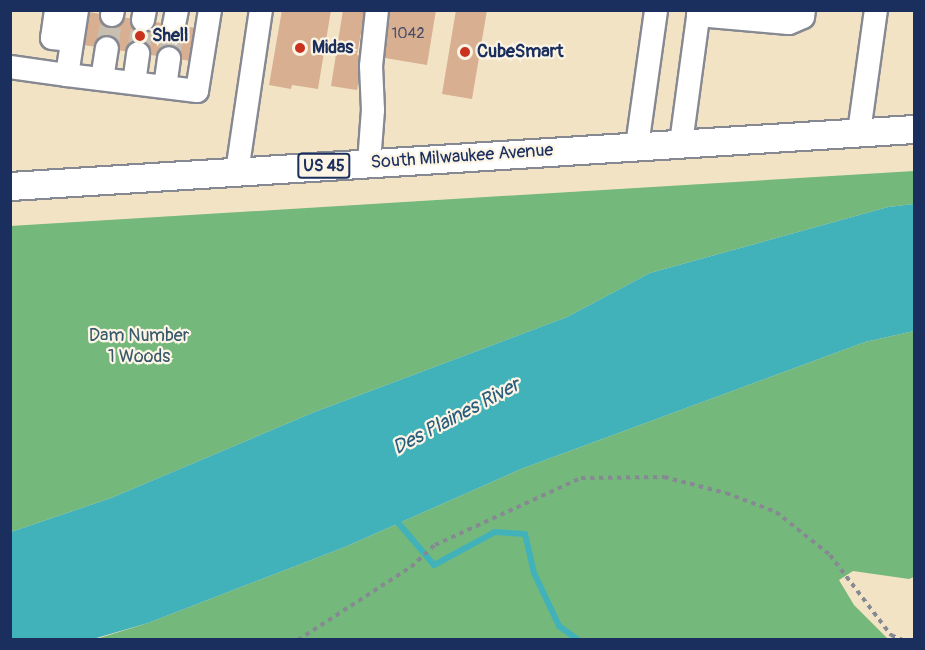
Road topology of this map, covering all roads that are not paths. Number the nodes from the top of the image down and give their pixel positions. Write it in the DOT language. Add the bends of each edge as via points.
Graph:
graph roads {
  1 [pos="56,10"];
  2 [pos="77,10"];
  3 [pos="210,10"];
  4 [pos="261,10"];
  5 [pos="377,10"];
  6 [pos="656,10"];
  7 [pos="804,10"];
  8 [pos="876,10"];
  9 [pos="699,13"];
  10 [pos="72,40"];
  11 [pos="107,48"];
  12 [pos="138,53"];
  13 [pos="170,58"];
  14 [pos="10,67"];
  15 [pos="67,75"];
  16 [pos="102,79"];
  17 [pos="134,83"];
  18 [pos="165,87"];
  19 [pos="915,129"];
  20 [pos="859,132"];
  21 [pos="681,143"];
  22 [pos="637,146"];
  23 [pos="369,163"];
  24 [pos="237,172"];
  25 [pos="10,186"];
  1 -- 10 [label="street" via="52,38"];
  2 -- 10 [label="street"];
  3 -- 18 [label="street" via="197,91"];
  4 -- 24 [label="street"];
  5 -- 23 [label="street" via="371,66"];
  6 -- 22 [label="street"];
  7 -- 9 [label="street" via="803,16 789,23"];
  8 -- 20 [label="street"];
  9 -- 21 [label="street"];
  10 -- 15 [label="street"];
  11 -- 16 [label="street"];
  12 -- 17 [label="street"];
  13 -- 18 [label="street"];
  14 -- 15 [label="street"];
  15 -- 16 [label="street"];
  16 -- 17 [label="street"];
  17 -- 18 [label="street"];
  19 -- 20 [label="main road, South Milwaukee Avenue / US 45"];
  20 -- 21 [label="main road, South Milwaukee Avenue / US 45"];
  21 -- 22 [label="main road, South Milwaukee Avenue / US 45"];
  22 -- 23 [label="main road, South Milwaukee Avenue / US 45"];
  23 -- 24 [label="main road, South Milwaukee Avenue / US 45"];
  24 -- 25 [label="main road, South Milwaukee Avenue / US 45"];
}
